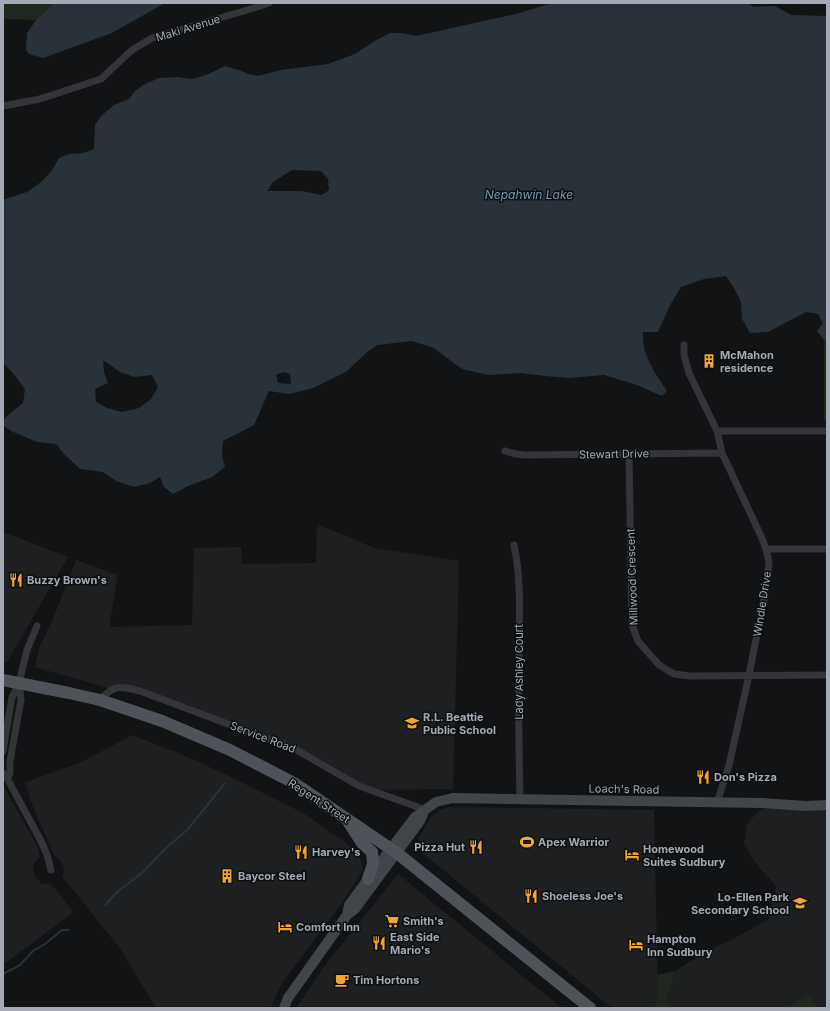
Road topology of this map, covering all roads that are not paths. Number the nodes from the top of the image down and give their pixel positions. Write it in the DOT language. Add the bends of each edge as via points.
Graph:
graph roads {
  1 [pos="269,3"];
  2 [pos="3,106"];
  3 [pos="684,345"];
  4 [pos="717,431"];
  5 [pos="827,431"];
  6 [pos="505,451"];
  7 [pos="722,453"];
  8 [pos="629,454"];
  9 [pos="514,545"];
  10 [pos="766,549"];
  11 [pos="827,549"];
  12 [pos="37,626"];
  13 [pos="749,675"];
  14 [pos="827,675"];
  15 [pos="3,680"];
  16 [pos="19,683"];
  17 [pos="100,700"];
  18 [pos="3,751"];
  19 [pos="5,776"];
  20 [pos="520,799"];
  21 [pos="717,803"];
  22 [pos="827,805"];
  23 [pos="424,810"];
  24 [pos="346,818"];
  25 [pos="394,851"];
  26 [pos="51,870"];
  27 [pos="368,879"];
  28 [pos="346,915"];
  29 [pos="284,1008"];
  30 [pos="590,1008"];
  1 -- 2 [label="street, Maki Avenue" via="152,38 132,50 100,79 40,99"];
  3 -- 4 [label="street, Windle Drive" via="689,373"];
  4 -- 5 [label="street"];
  4 -- 7 [label="street, Windle Drive"];
  6 -- 8 [label="street, Stewart Drive" via="525,455"];
  7 -- 8 [label="street, Stewart Drive"];
  7 -- 10 [label="street, Windle Drive"];
  8 -- 13 [label="street, Millwood Crescent" via="632,625 638,641 660,665 674,674"];
  9 -- 20 [label="street, Lady Ashley Court" via="519,592"];
  10 -- 11 [label="street"];
  10 -- 13 [label="street, Windle Drive" via="769,562 767,583"];
  12 -- 16 [label="street" via="27,650"];
  13 -- 14 [label="street, Millwood Crescent"];
  13 -- 21 [label="street, Windle Drive"];
  15 -- 16 [label="main road, Regent Street"];
  16 -- 17 [label="main road, Regent Street"];
  16 -- 18 [label="street" via="12,698"];
  16 -- 19 [label="street" via="21,700 10,773"];
  17 -- 23 [label="street, Service Road" via="111,689 124,687 140,691 295,748 359,786"];
  17 -- 24 [label="main road, Regent Street" via="162,720 230,750 294,783"];
  19 -- 26 [label="street" via="41,841"];
  20 -- 21 [label="street, Loach's Road"];
  20 -- 23 [label="street, Loach's Road" via="453,798 436,802"];
  21 -- 22 [label="street, Loach's Road"];
  23 -- 25 [label="street" via="420,822"];
  24 -- 25 [label="main road, Regent Street"];
  24 -- 27 [label="main road" via="362,843 372,852 373,864"];
  25 -- 27 [label="street"];
  25 -- 28 [label="street" via="355,909"];
  25 -- 30 [label="main road, Regent Street"];
  27 -- 28 [label="street" via="349,906"];
  28 -- 29 [label="street" via="292,992"];
}
